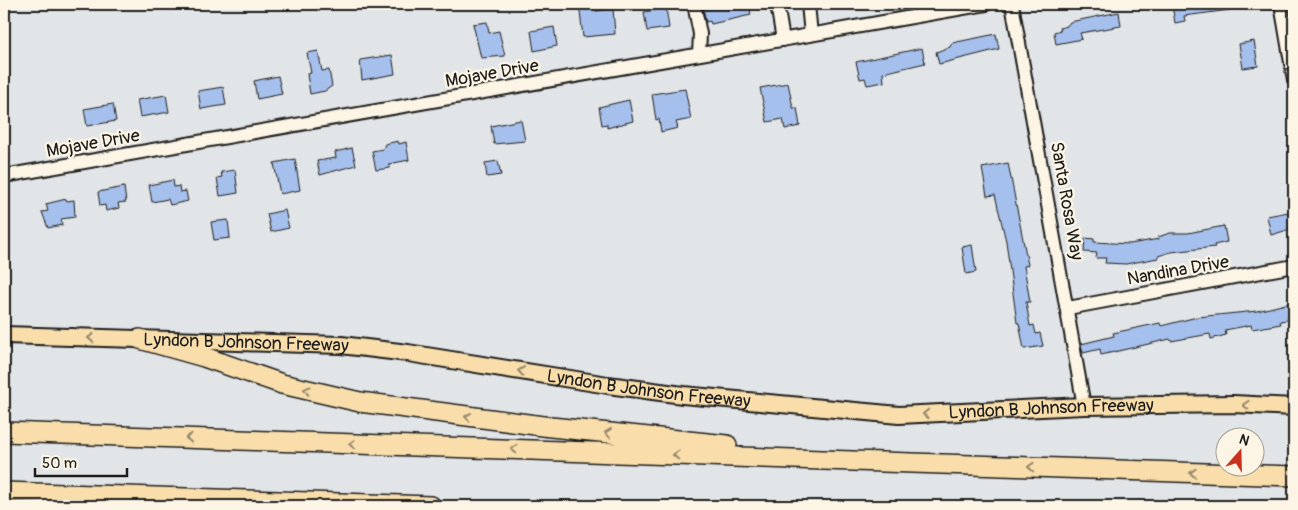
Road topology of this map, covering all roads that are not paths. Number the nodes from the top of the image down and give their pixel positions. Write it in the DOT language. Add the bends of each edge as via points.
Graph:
graph roads {
  1 [pos="694,4"];
  2 [pos="777,4"];
  3 [pos="808,4"];
  4 [pos="986,4"];
  5 [pos="1012,4"];
  6 [pos="1280,4"];
  7 [pos="811,35"];
  8 [pos="783,40"];
  9 [pos="700,54"];
  10 [pos="1294,80"];
  11 [pos="4,176"];
  12 [pos="1294,266"];
  13 [pos="1068,308"];
  14 [pos="4,335"];
  15 [pos="140,339"];
  16 [pos="1084,406"];
  17 [pos="1294,407"];
  18 [pos="4,432"];
  19 [pos="953,464"];
  20 [pos="1294,476"];
  21 [pos="4,492"];
  22 [pos="431,506"];
  1 -- 9 [label="street"];
  2 -- 8 [label="street"];
  3 -- 7 [label="street"];
  4 -- 7 [label="street, Mojave Drive"];
  5 -- 13 [label="street, Santa Rosa Way"];
  6 -- 10 [label="street"];
  7 -- 8 [label="street, Mojave Drive"];
  8 -- 9 [label="street, Mojave Drive"];
  9 -- 11 [label="street, Mojave Drive"];
  12 -- 13 [label="street, Nandina Drive"];
  13 -- 16 [label="street, Santa Rosa Way"];
  15 -- 14 [label="main road, Lyndon B Johnson Freeway, one-way"];
  16 -- 15 [label="main road, Lyndon B Johnson Freeway, one-way" via="898,415 674,394 341,345"];
  19 -- 15 [label="highway, one-way" via="653,438 403,409 322,394"];
  17 -- 16 [label="main road, Lyndon B Johnson Freeway, one-way" via="1234,404"];
  19 -- 18 [label="highway, one-way"];
  20 -- 19 [label="highway, one-way"];
  21 -- 22 [label="highway"];
}
